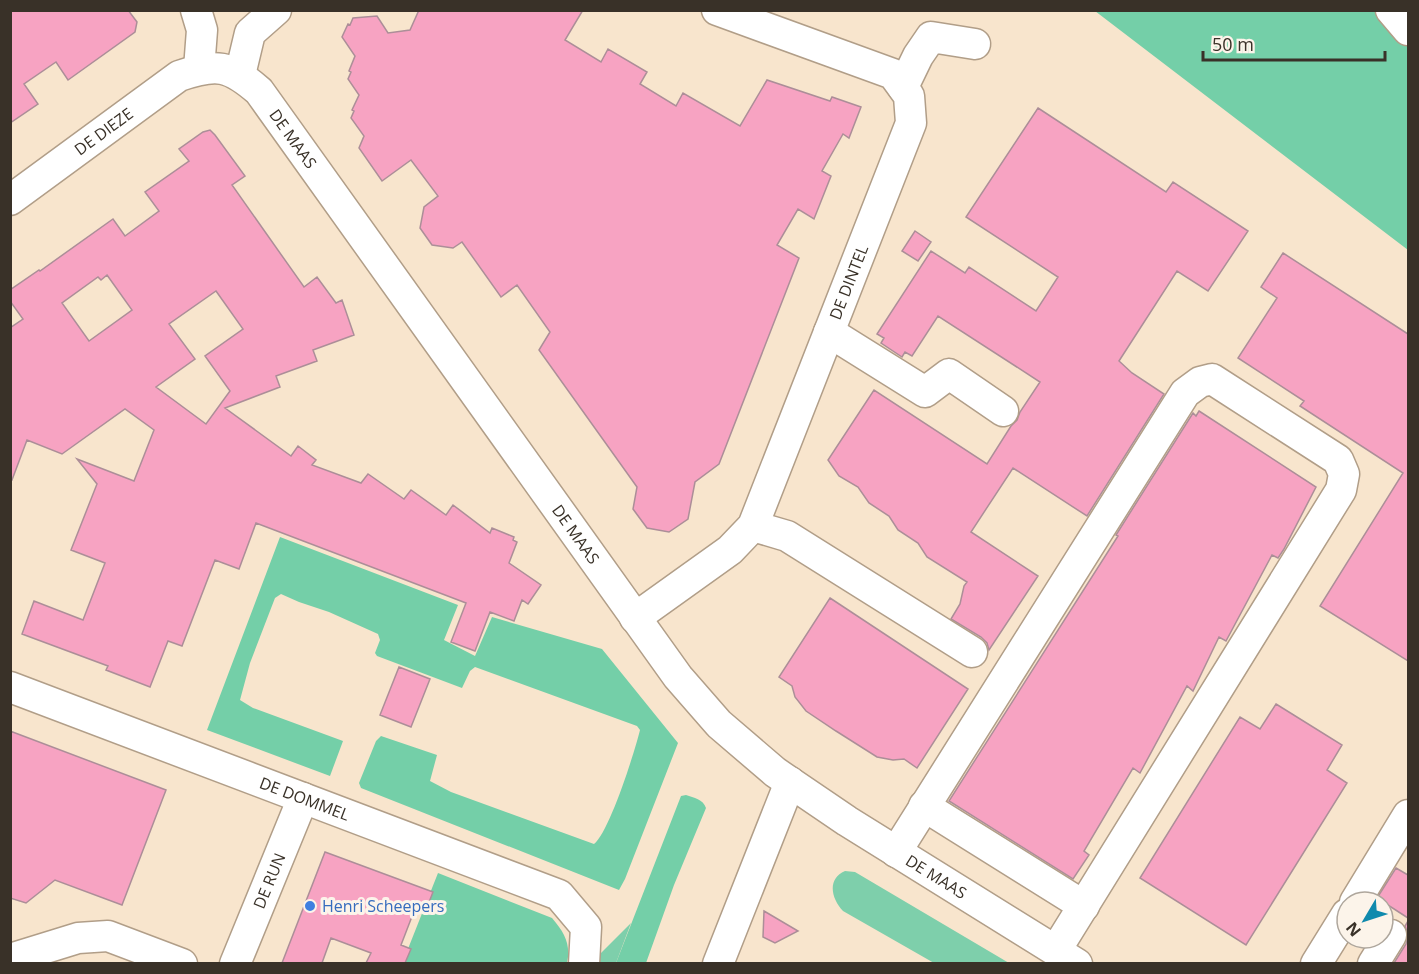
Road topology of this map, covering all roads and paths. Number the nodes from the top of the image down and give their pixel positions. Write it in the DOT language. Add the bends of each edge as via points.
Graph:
graph roads {
  1 [pos="196,10"];
  2 [pos="276,10"];
  3 [pos="717,10"];
  4 [pos="1390,10"];
  5 [pos="1408,30"];
  6 [pos="975,44"];
  7 [pos="199,69"];
  8 [pos="240,75"];
  9 [pos="903,87"];
  10 [pos="10,200"];
  11 [pos="829,332"];
  12 [pos="1003,411"];
  13 [pos="753,526"];
  14 [pos="635,618"];
  15 [pos="972,652"];
  16 [pos="10,687"];
  17 [pos="790,782"];
  18 [pos="303,798"];
  19 [pos="924,806"];
  20 [pos="1408,815"];
  21 [pos="896,852"];
  22 [pos="1362,890"];
  23 [pos="1084,906"];
  24 [pos="1335,933"];
  25 [pos="1381,950"];
  26 [pos="1066,957"];
  27 [pos="10,958"];
  28 [pos="182,963"];
  29 [pos="235,963"];
  30 [pos="584,963"];
  31 [pos="718,963"];
  32 [pos="1316,963"];
  33 [pos="1373,963"];
  1 -- 7 [label="street" via="202,30"];
  2 -- 8 [label="street" via="250,33"];
  3 -- 9 [label="street" via="893,74"];
  4 -- 5 [label="street"];
  6 -- 9 [label="street" via="931,38"];
  7 -- 8 [label="street, DE MAAS" via="218,67"];
  7 -- 10 [label="street, DE DIEZE" via="179,76"];
  8 -- 14 [label="street, DE MAAS" via="259,91"];
  9 -- 11 [label="street, DE DINTEL" via="909,96 911,123"];
  11 -- 12 [label="street" via="925,392 949,374"];
  11 -- 13 [label="street, DE DINTEL"];
  13 -- 14 [label="street, DE DINTEL" via="730,550"];
  13 -- 15 [label="street" via="787,536"];
  14 -- 17 [label="street, DE MAAS" via="719,724"];
  16 -- 18 [label="street, DE DOMMEL"];
  17 -- 21 [label="street, DE MAAS"];
  17 -- 31 [label="street"];
  18 -- 29 [label="street, DE RUN"];
  18 -- 30 [label="street, DE DOMMEL" via="559,896 586,927"];
  19 -- 21 [label="street"];
  19 -- 23 [label="street"];
  19 -- 23 [label="street" via="1185,393 1212,379 1338,460 1344,474 1341,490"];
  20 -- 22 [label="street"];
  21 -- 26 [label="street, DE MAAS"];
  23 -- 26 [label="street"];
  24 -- 32 [label="street"];
  25 -- 33 [label="street"];
  27 -- 28 [label="street" via="78,938 108,936"];
}
